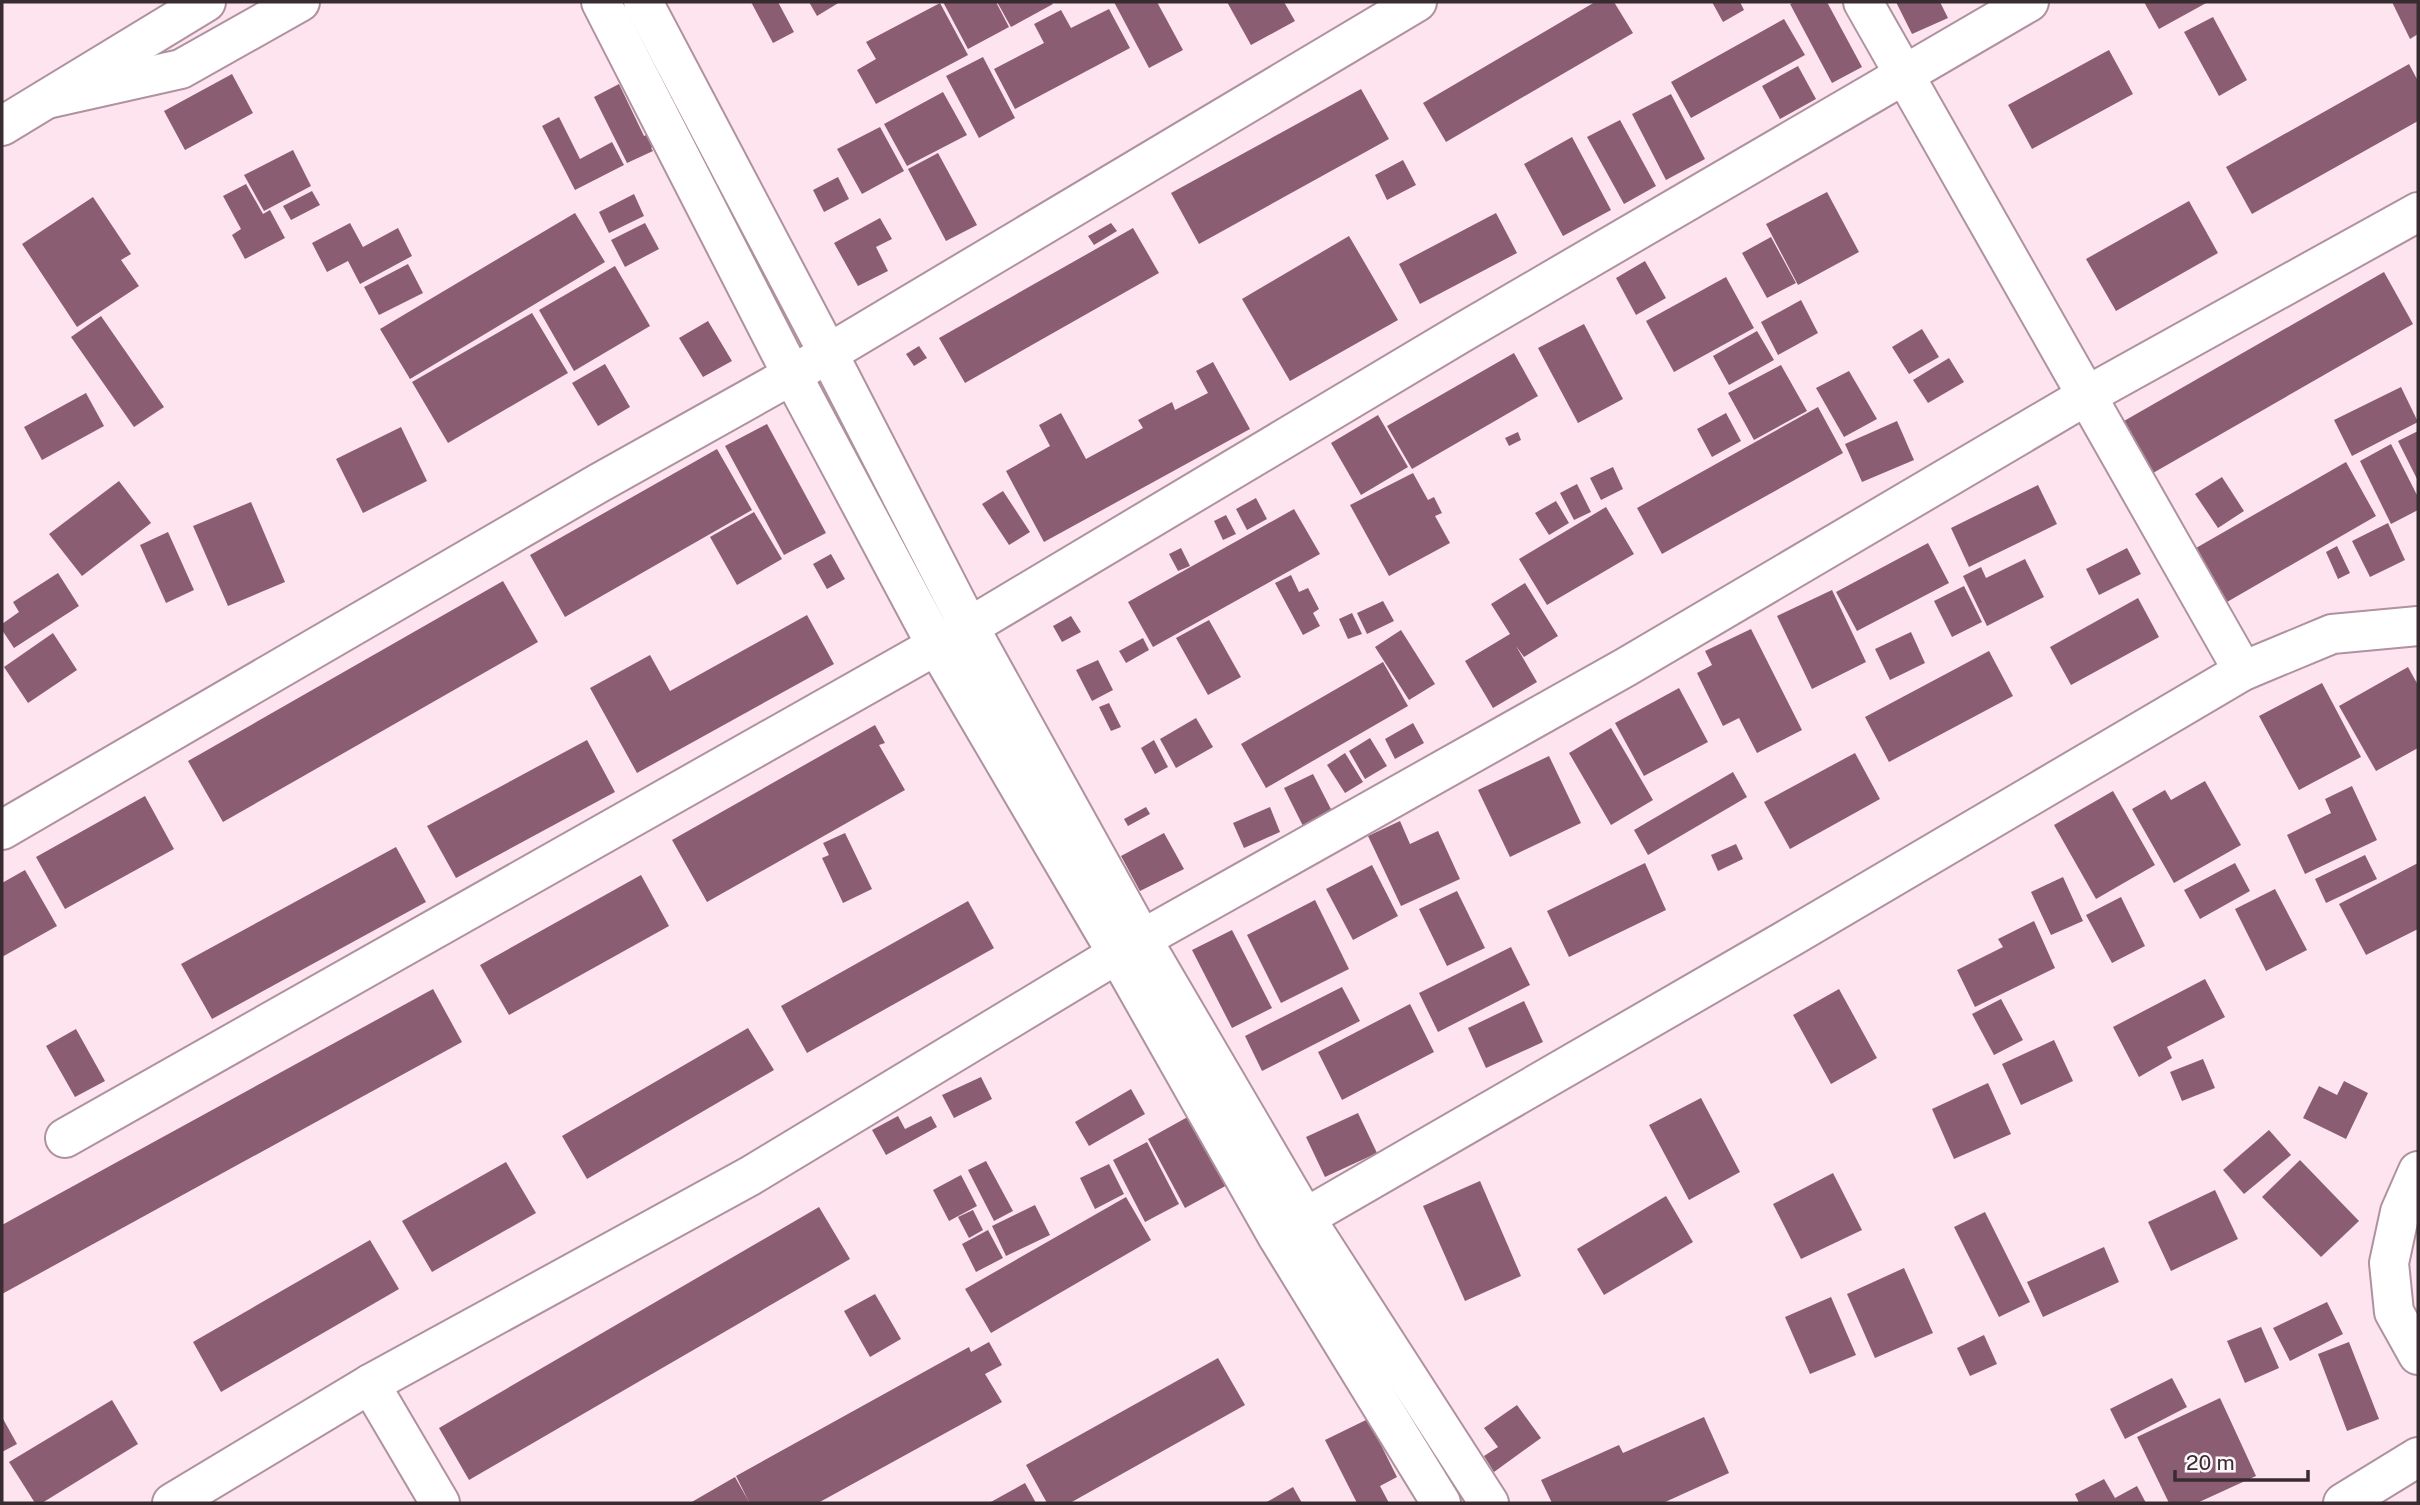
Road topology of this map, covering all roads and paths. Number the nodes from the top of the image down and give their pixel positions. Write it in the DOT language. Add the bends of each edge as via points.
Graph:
graph roads {
  1 [pos="206,2"];
  2 [pos="300,2"];
  3 [pos="601,2"];
  4 [pos="643,2"];
  5 [pos="1418,2"];
  6 [pos="1863,2"];
  7 [pos="2029,2"];
  8 [pos="1904,73"];
  9 [pos="47,99"];
  10 [pos="2,126"];
  11 [pos="2418,212"];
  12 [pos="828,353"];
  13 [pos="792,375"];
  14 [pos="2086,396"];
  15 [pos="2418,626"];
  16 [pos="953,636"];
  17 [pos="2242,671"];
  18 [pos="2,830"];
  19 [pos="1130,947"];
  20 [pos="65,1138"];
  21 [pos="2418,1171"];
  22 [pos="1291,1226"];
  23 [pos="2418,1355"];
  24 [pos="370,1384"];
  25 [pos="2418,1457"];
  26 [pos="172,1503"];
  27 [pos="440,1503"];
  28 [pos="1441,1503"];
  29 [pos="1489,1503"];
  30 [pos="2343,1503"];
  1 -- 9 [label="street"];
  2 -- 9 [label="street" via="181,69"];
  3 -- 13 [label="street"];
  4 -- 12 [label="street"];
  5 -- 12 [label="street"];
  6 -- 8 [label="street"];
  7 -- 8 [label="street"];
  8 -- 14 [label="street"];
  8 -- 16 [label="street"];
  9 -- 10 [label="street"];
  11 -- 14 [label="street"];
  12 -- 13 [label="street"];
  12 -- 16 [label="street"];
  13 -- 16 [label="street"];
  13 -- 18 [label="street"];
  14 -- 17 [label="street"];
  14 -- 19 [label="street" via="1626,667"];
  15 -- 17 [label="street" via="2332,634"];
  16 -- 19 [label="street"];
  16 -- 20 [label="street"];
  17 -- 22 [label="street"];
  19 -- 22 [label="street"];
  19 -- 24 [label="street" via="750,1176"];
  21 -- 23 [label="street" via="2400,1212 2389,1263 2394,1312"];
  22 -- 28 [label="street"];
  22 -- 29 [label="street"];
  24 -- 26 [label="street"];
  24 -- 27 [label="street"];
  25 -- 30 [label="street"];
}
